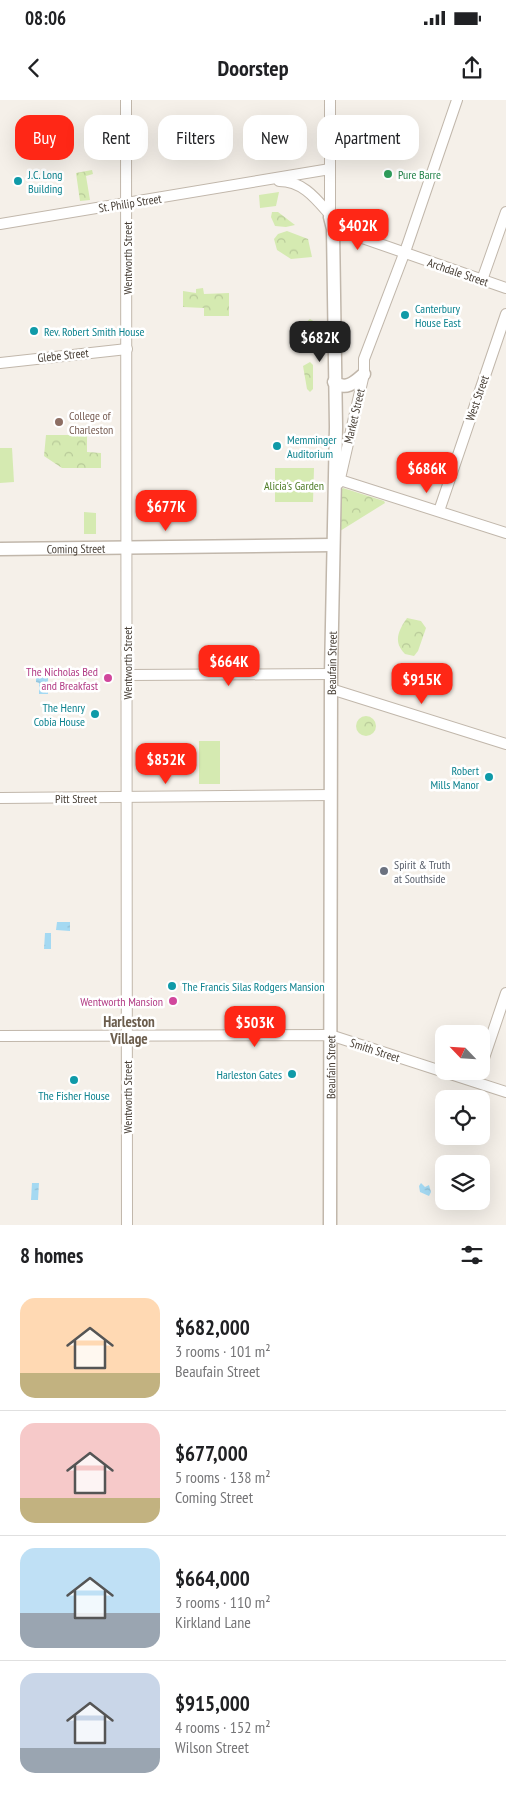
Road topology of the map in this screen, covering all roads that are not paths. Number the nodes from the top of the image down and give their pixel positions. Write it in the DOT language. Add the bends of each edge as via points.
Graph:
graph roads {
  1 [pos="126,100"];
  2 [pos="330,100"];
  3 [pos="457,100"];
  4 [pos="330,170"];
  5 [pos="260,182"];
  6 [pos="126,204"];
  7 [pos="506,212"];
  8 [pos="330,217"];
  9 [pos="0,224"];
  10 [pos="404,254"];
  11 [pos="482,280"];
  12 [pos="506,288"];
  13 [pos="506,314"];
  14 [pos="127,349"];
  15 [pos="0,363"];
  16 [pos="364,374"];
  17 [pos="334,382"];
  18 [pos="340,480"];
  19 [pos="334,506"];
  20 [pos="439,511"];
  21 [pos="506,533"];
  22 [pos="332,544"];
  23 [pos="128,546"];
  24 [pos="0,549"];
  25 [pos="331,674"];
  26 [pos="127,675"];
  27 [pos="331,689"];
  28 [pos="506,744"];
  29 [pos="331,795"];
  30 [pos="0,798"];
  31 [pos="127,798"];
  32 [pos="506,993"];
  33 [pos="330,1035"];
  34 [pos="0,1036"];
  35 [pos="127,1037"];
  36 [pos="490,1040"];
  37 [pos="476,1082"];
  38 [pos="506,1092"];
  39 [pos="127,1225"];
  40 [pos="330,1225"];
  1 -- 6 [label="street, Wentworth Street"];
  2 -- 4 [label="street, Beaufain Street"];
  3 -- 10 [label="street, Market Street"];
  4 -- 5 [label="street, St. Philip Street"];
  4 -- 8 [label="street, Beaufain Street"];
  5 -- 6 [label="street, St. Philip Street"];
  5 -- 8 [label="street, St. Philip Street" via="286,181 304,189 323,205"];
  6 -- 9 [label="street, St. Philip Street"];
  6 -- 14 [label="street, Wentworth Street"];
  7 -- 11 [label="street"];
  8 -- 10 [label="street, Archdale Street" via="351,234"];
  8 -- 17 [label="street, Beaufain Street" via="333,234"];
  10 -- 11 [label="street, Archdale Street"];
  10 -- 16 [label="street, Market Street" via="364,360"];
  11 -- 12 [label="street, Archdale Street"];
  13 -- 20 [label="street, West Street"];
  14 -- 15 [label="street, Glebe Street"];
  14 -- 23 [label="street, Wentworth Street"];
  16 -- 17 [label="street" via="348,386"];
  16 -- 18 [label="street, Market Street"];
  17 -- 19 [label="street, Beaufain Street"];
  18 -- 19 [label="street, Market Street"];
  18 -- 20 [label="street"];
  19 -- 22 [label="street, Beaufain Street"];
  20 -- 21 [label="street"];
  22 -- 23 [label="street, Coming Street"];
  22 -- 25 [label="street, Beaufain Street"];
  23 -- 24 [label="street, Coming Street"];
  23 -- 26 [label="street, Wentworth Street"];
  25 -- 26 [label="street"];
  25 -- 27 [label="street, Beaufain Street"];
  26 -- 31 [label="street, Wentworth Street"];
  27 -- 28 [label="street"];
  27 -- 29 [label="street, Beaufain Street"];
  29 -- 31 [label="street, Pitt Street"];
  29 -- 33 [label="street, Beaufain Street"];
  30 -- 31 [label="street, Pitt Street"];
  31 -- 35 [label="street, Wentworth Street"];
  32 -- 36 [label="street"];
  33 -- 35 [label="street, Smith Street"];
  33 -- 37 [label="street, Smith Street"];
  33 -- 40 [label="street, Beaufain Street"];
  34 -- 35 [label="street, Smith Street"];
  35 -- 39 [label="street, Wentworth Street"];
  37 -- 38 [label="street, Smith Street"];
}
